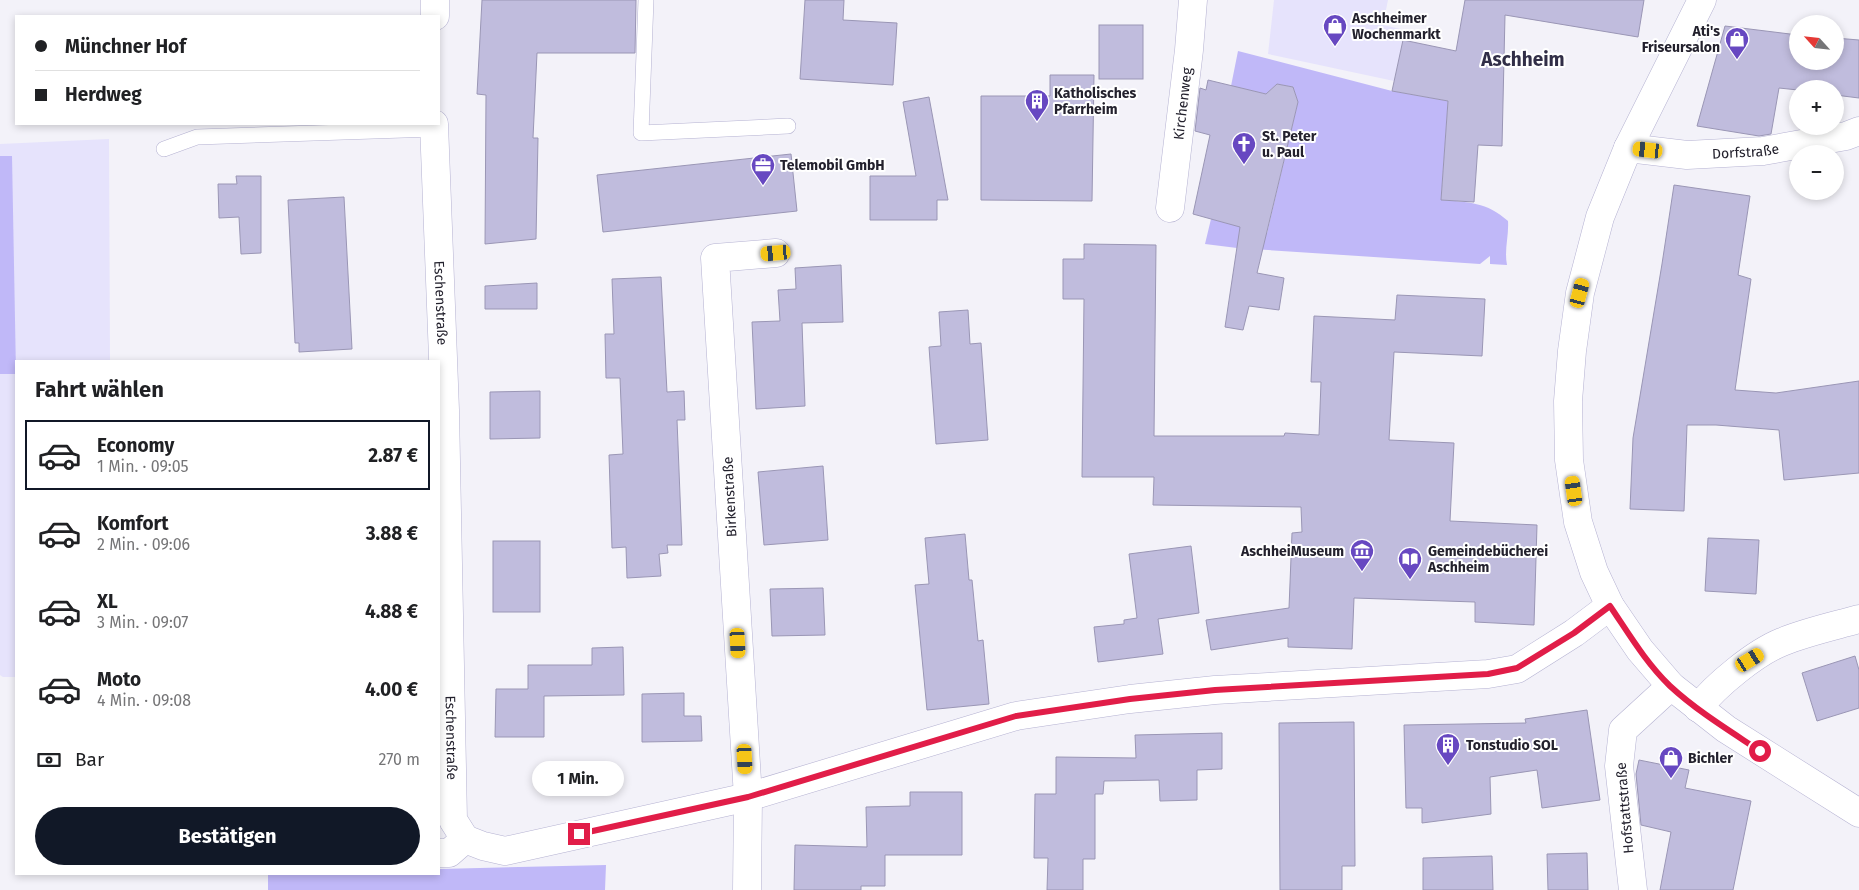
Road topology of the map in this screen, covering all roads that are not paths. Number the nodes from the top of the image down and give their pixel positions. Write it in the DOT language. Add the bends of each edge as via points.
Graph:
graph roads {
  1 [pos="435,0"];
  2 [pos="646,0"];
  3 [pos="1193,0"];
  4 [pos="1702,0"];
  5 [pos="435,15"];
  6 [pos="434,126"];
  7 [pos="788,126"];
  8 [pos="1859,131"];
  9 [pos="1628,148"];
  10 [pos="164,149"];
  11 [pos="1170,208"];
  12 [pos="776,253"];
  13 [pos="1610,606"];
  14 [pos="1859,618"];
  15 [pos="1671,686"];
  16 [pos="1698,708"];
  17 [pos="748,797"];
  18 [pos="1859,812"];
  19 [pos="465,839"];
  20 [pos="440,853"];
  21 [pos="747,890"];
  22 [pos="1633,890"];
  1 -- 5 [label="street"];
  2 -- 7 [label="lane" via="641,133"];
  3 -- 11 [label="street, Kirchenweg"];
  4 -- 9 [label="street"];
  6 -- 10 [label="lane" via="197,137"];
  6 -- 19 [label="street, Eschenstraße" via="445,410 453,820"];
  8 -- 9 [label="street, Dorfstraße" via="1763,151 1687,155"];
  9 -- 13 [label="street" via="1600,217 1580,293 1568,400 1569,460 1578,522 1594,572"];
  12 -- 17 [label="street, Birkenstraße" via="716,258"];
  13 -- 15 [label="street" via="1640,650"];
  13 -- 17 [label="street" via="1517,668 1488,674 1215,690 1016,716"];
  14 -- 16 [label="street" via="1781,642 1750,660"];
  15 -- 16 [label="street"];
  15 -- 22 [label="street, Hofstattstraße" via="1623,730 1619,766"];
  16 -- 18 [label="street"];
  17 -- 19 [label="street" via="505,851"];
  17 -- 21 [label="street"];
  19 -- 20 [label="street" via="449,853"];
}
